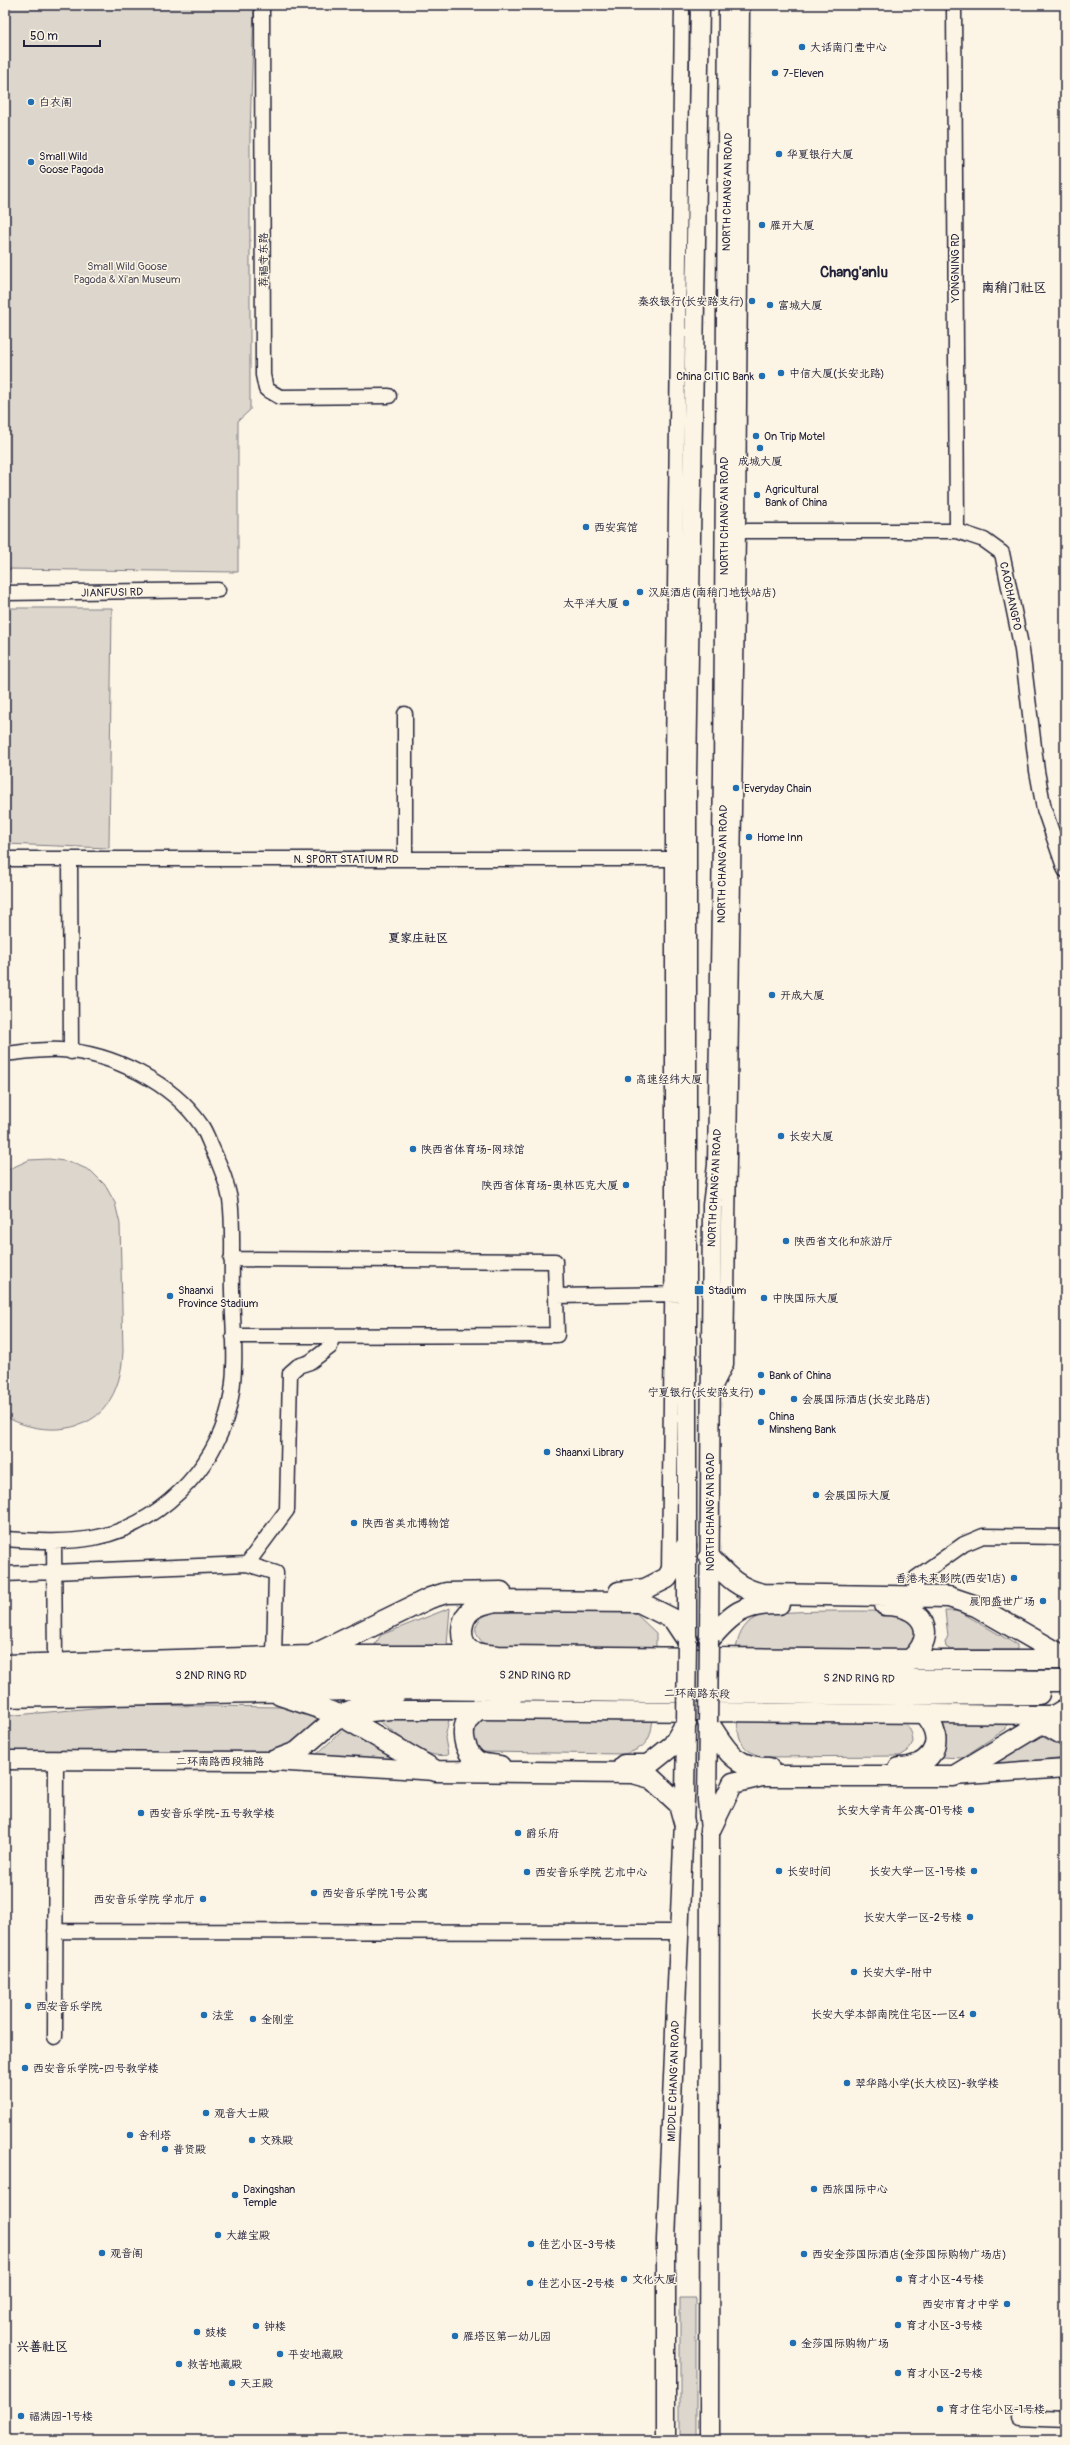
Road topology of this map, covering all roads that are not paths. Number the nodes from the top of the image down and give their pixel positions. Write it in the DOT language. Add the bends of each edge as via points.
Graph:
graph roads {
  1 [pos="262,5"];
  2 [pos="682,5"];
  3 [pos="700,5"];
  4 [pos="728,5"];
  5 [pos="742,5"];
  6 [pos="954,5"];
  7 [pos="389,396"];
  8 [pos="731,531"];
  9 [pos="957,531"];
  10 [pos="218,590"];
  11 [pos="5,593"];
  12 [pos="405,714"];
  13 [pos="405,858"];
  14 [pos="5,859"];
  15 [pos="70,859"];
  16 [pos="680,859"];
  17 [pos="1065,870"];
  18 [pos="71,1052"];
  19 [pos="5,1054"];
  20 [pos="231,1258"];
  21 [pos="680,1294"];
  22 [pos="556,1296"];
  23 [pos="234,1336"];
  24 [pos="332,1336"];
  25 [pos="1065,1537"];
  26 [pos="5,1539"];
  27 [pos="54,1542"];
  28 [pos="686,1546"];
  29 [pos="709,1557"];
  30 [pos="247,1564"];
  31 [pos="56,1573"];
  32 [pos="5,1574"];
  33 [pos="670,1574"];
  34 [pos="916,1596"];
  35 [pos="687,1640"];
  36 [pos="709,1640"];
  37 [pos="311,1656"];
  38 [pos="498,1656"];
  39 [pos="274,1657"];
  40 [pos="1065,1657"];
  41 [pos="911,1660"];
  42 [pos="1065,1660"];
  43 [pos="55,1662"];
  44 [pos="5,1665"];
  45 [pos="5,1673"];
  46 [pos="371,1673"];
  47 [pos="161,1676"];
  48 [pos="871,1678"];
  49 [pos="1065,1681"];
  50 [pos="5,1682"];
  51 [pos="405,1689"];
  52 [pos="264,1690"];
  53 [pos="536,1690"];
  54 [pos="1065,1694"];
  55 [pos="115,1695"];
  56 [pos="5,1697"];
  57 [pos="903,1698"];
  58 [pos="5,1709"];
  59 [pos="477,1710"];
  60 [pos="1050,1713"];
  61 [pos="923,1714"];
  62 [pos="340,1715"];
  63 [pos="708,1722"];
  64 [pos="686,1723"];
  65 [pos="1065,1737"];
  66 [pos="5,1760"];
  67 [pos="56,1760"];
  68 [pos="273,1761"];
  69 [pos="1065,1768"];
  70 [pos="436,1771"];
  71 [pos="954,1776"];
  72 [pos="684,1822"];
  73 [pos="710,1830"];
  74 [pos="56,1931"];
  75 [pos="679,1932"];
  76 [pos="55,2037"];
  77 [pos="1019,2417"];
  78 [pos="1065,2419"];
  79 [pos="666,2440"];
  80 [pos="709,2440"];
  1 -- 7 [label="street, 荐福寺东路" via="263,376 266,389 280,397"];
  2 -- 16 [label="street"];
  3 -- 16 [label="main road"];
  4 -- 8 [label="main road, NORTH CHANG'AN ROAD"];
  5 -- 8 [label="street"];
  6 -- 9 [label="street, YONGNING RD"];
  8 -- 9 [label="street, CAOCHANGPO"];
  8 -- 29 [label="main road, NORTH CHANG'AN ROAD" via="716,1165 712,1205"];
  9 -- 17 [label="street, CAOCHANGPO" via="984,540 1002,553 1022,650 1044,809"];
  10 -- 11 [label="street, JIANFUSI RD"];
  12 -- 13 [label="street"];
  13 -- 15 [label="street, N. SPORT STATIUM RD"];
  13 -- 16 [label="street, N. SPORT STATIUM RD"];
  14 -- 15 [label="street, N. SPORT STATIUM RD"];
  15 -- 18 [label="street"];
  16 -- 21 [label="main road"];
  18 -- 19 [label="street" via="33,1050"];
  18 -- 20 [label="street" via="138,1070 173,1095 201,1125 218,1161 230,1199"];
  20 -- 22 [label="street" via="555,1261"];
  20 -- 23 [label="street"];
  21 -- 22 [label="street"];
  21 -- 28 [label="main road"];
  21 -- 33 [label="street"];
  22 -- 24 [label="street" via="557,1334"];
  23 -- 24 [label="street"];
  23 -- 27 [label="street" via="229,1407 216,1441 186,1486 134,1526 93,1538"];
  24 -- 30 [label="street" via="330,1347 290,1373 287,1510"];
  25 -- 34 [label="street" via="983,1536 964,1544 916,1578"];
  26 -- 27 [label="street"];
  27 -- 31 [label="street"];
  28 -- 33 [label="highway"];
  28 -- 35 [label="main road"];
  29 -- 34 [label="highway" via="734,1582 746,1590 763,1594"];
  29 -- 36 [label="main road, NORTH CHANG'AN ROAD"];
  30 -- 31 [label="street"];
  30 -- 39 [label="street" via="276,1573"];
  31 -- 32 [label="street"];
  31 -- 43 [label="street"];
  33 -- 37 [label="highway" via="645,1589 628,1592 446,1593 430,1598"];
  34 -- 40 [label="highway" via="949,1597 968,1602"];
  35 -- 38 [label="highway" via="673,1619 639,1602 496,1601 479,1604 468,1611 462,1624 462,1639 468,1649"];
  35 -- 64 [label="main road, bridge"];
  36 -- 41 [label="highway" via="742,1608 763,1604 899,1605 909,1608 924,1624 926,1633 924,1643"];
  36 -- 63 [label="main road, NORTH CHANG'AN ROAD, bridge"];
  37 -- 38 [label="highway"];
  37 -- 39 [label="highway"];
  37 -- 46 [label="highway"];
  38 -- 41 [label="highway"];
  39 -- 43 [label="highway"];
  41 -- 42 [label="main road"];
  41 -- 48 [label="highway"];
  43 -- 44 [label="highway"];
  45 -- 47 [label="highway"];
  46 -- 47 [label="highway, S 2ND RING RD"];
  46 -- 48 [label="highway, S 2ND RING RD"];
  47 -- 50 [label="highway, S 2ND RING RD"];
  48 -- 49 [label="highway, S 2ND RING RD"];
  51 -- 52 [label="highway, S 2ND RING RD"];
  51 -- 53 [label="highway, 二环南路东段"];
  51 -- 62 [label="highway"];
  52 -- 55 [label="highway, S 2ND RING RD"];
  52 -- 62 [label="highway"];
  53 -- 57 [label="highway, 二环南路东段"];
  53 -- 59 [label="highway" via="492,1701"];
  54 -- 57 [label="highway, 二环南路东段"];
  55 -- 56 [label="highway, S 2ND RING RD"];
  55 -- 58 [label="highway"];
  57 -- 60 [label="highway"];
  57 -- 61 [label="highway"];
  59 -- 61 [label="main road"];
  59 -- 62 [label="main road" via="390,1710"];
  59 -- 64 [label="highway" via="467,1720 464,1734 467,1752 480,1763 498,1766 648,1765 673,1745"];
  60 -- 61 [label="main road"];
  60 -- 65 [label="main road"];
  60 -- 71 [label="highway"];
  61 -- 63 [label="highway" via="934,1730 935,1748 924,1762 904,1768 745,1766 728,1752"];
  62 -- 68 [label="highway" via="297,1752"];
  62 -- 70 [label="highway"];
  63 -- 73 [label="main road" via="707,1800"];
  64 -- 72 [label="main road, MIDDLE CHANG'AN ROAD"];
  66 -- 67 [label="main road, 二环南路西段辅路"];
  67 -- 68 [label="main road, 二环南路西段辅路"];
  67 -- 74 [label="street"];
  68 -- 70 [label="main road, 二环南路西段辅路"];
  69 -- 71 [label="main road"];
  70 -- 72 [label="highway" via="633,1773 651,1778 679,1804"];
  71 -- 73 [label="highway" via="747,1778 733,1783"];
  72 -- 75 [label="main road, MIDDLE CHANG'AN ROAD"];
  73 -- 80 [label="main road"];
  74 -- 75 [label="street"];
  74 -- 76 [label="street"];
  75 -- 79 [label="main road, MIDDLE CHANG'AN ROAD" via="666,2240"];
  77 -- 78 [label="street"];
}
